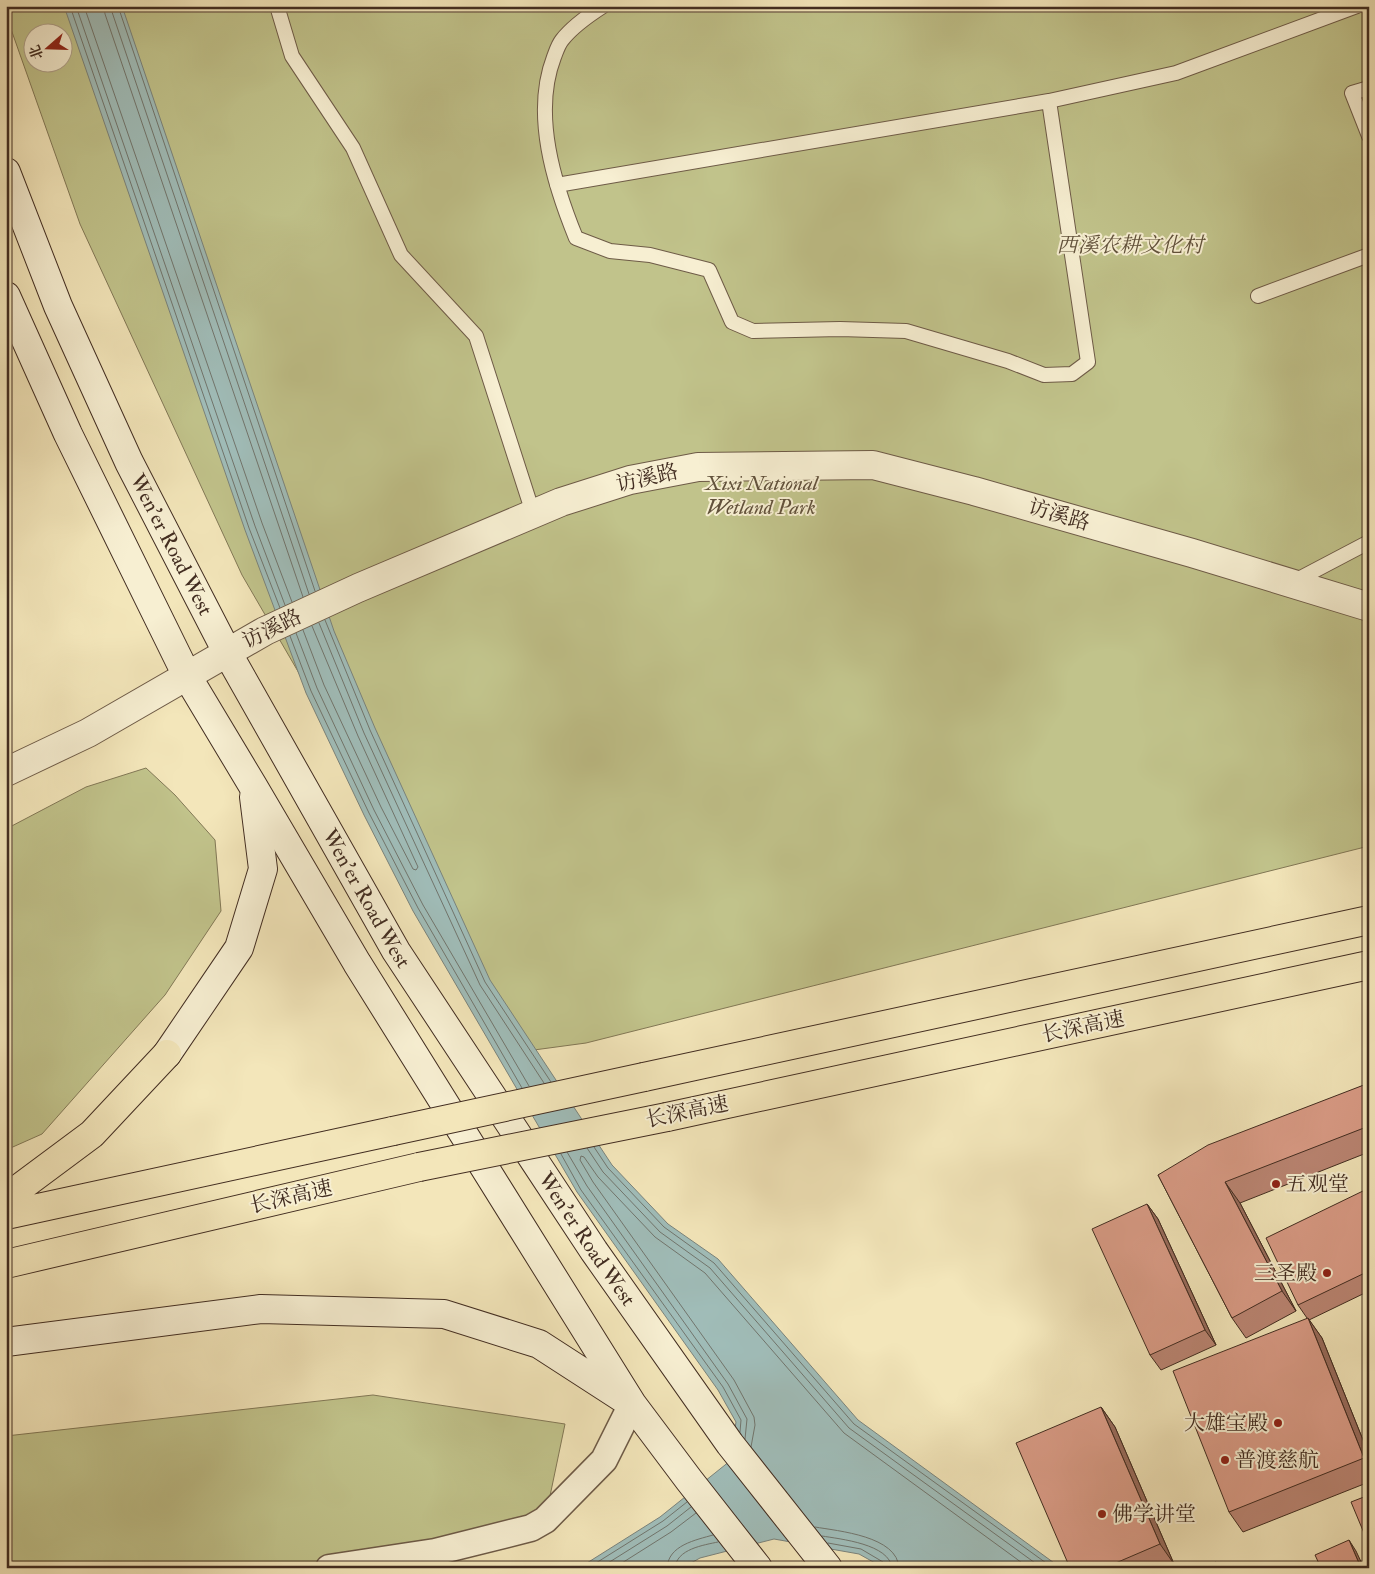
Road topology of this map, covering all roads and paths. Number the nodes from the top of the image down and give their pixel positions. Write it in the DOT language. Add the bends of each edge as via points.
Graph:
graph roads {
  1 [pos="277,6"];
  2 [pos="603,6"];
  3 [pos="1357,6"];
  4 [pos="1369,88"];
  5 [pos="1048,101"];
  6 [pos="1369,136"];
  7 [pos="6,172"];
  8 [pos="557,185"];
  9 [pos="1369,255"];
  10 [pos="6,296"];
  11 [pos="1258,296"];
  12 [pos="533,513"];
  13 [pos="1369,542"];
  14 [pos="1291,583"];
  15 [pos="1369,607"];
  16 [pos="227,652"];
  17 [pos="187,676"];
  18 [pos="6,772"];
  19 [pos="253,786"];
  20 [pos="1369,920"];
  21 [pos="1369,965"];
  22 [pos="167,1054"];
  23 [pos="6,1198"];
  24 [pos="6,1215"];
  25 [pos="6,1264"];
  26 [pos="6,1342"];
  27 [pos="632,1404"];
  28 [pos="329,1568"];
  29 [pos="758,1568"];
  30 [pos="828,1568"];
  1 -- 12 [label="lane" via="292,56 353,148 402,255 476,336"];
  2 -- 8 [label="lane" via="561,41 548,73 544,120"];
  3 -- 5 [label="lane" via="1176,73"];
  4 -- 6 [label="lane" via="1352,93"];
  5 -- 8 [label="lane"];
  5 -- 8 [label="lane" via="1088,362 1072,374 1044,375 906,331 753,331 732,322 709,270 650,255 610,251 576,238"];
  7 -- 16 [label="main road, Wen'er Road West" via="58,306 129,462"];
  9 -- 11 [label="lane"];
  10 -- 17 [label="main road, Wen'er Road West" via="68,434"];
  12 -- 14 [label="main road, 访溪路" via="630,480 698,467 873,465 974,490"];
  12 -- 16 [label="main road, 访溪路" via="358,588"];
  13 -- 14 [label="lane"];
  14 -- 15 [label="main road, 访溪路"];
  16 -- 17 [label="main road, 访溪路"];
  16 -- 30 [label="main road, Wen'er Road West" via="396,951 594,1251 730,1444"];
  17 -- 18 [label="main road, 访溪路" via="88,733"];
  17 -- 19 [label="main road, Wen'er Road West"];
  19 -- 22 [label="main road" via="263,869 239,948"];
  19 -- 27 [label="main road, Wen'er Road West" via="357,963"];
  20 -- 24 [label="highway, 长深高速, bridge"];
  21 -- 25 [label="highway, 长深高速, bridge" via="667,1117 419,1167"];
  22 -- 23 [label="highway" via="92,1134"];
  26 -- 27 [label="main road" via="261,1309 444,1314 539,1344"];
  27 -- 28 [label="street" via="604,1460 545,1520 531,1528 434,1552"];
  27 -- 29 [label="main road, Wen'er Road West"];
}
